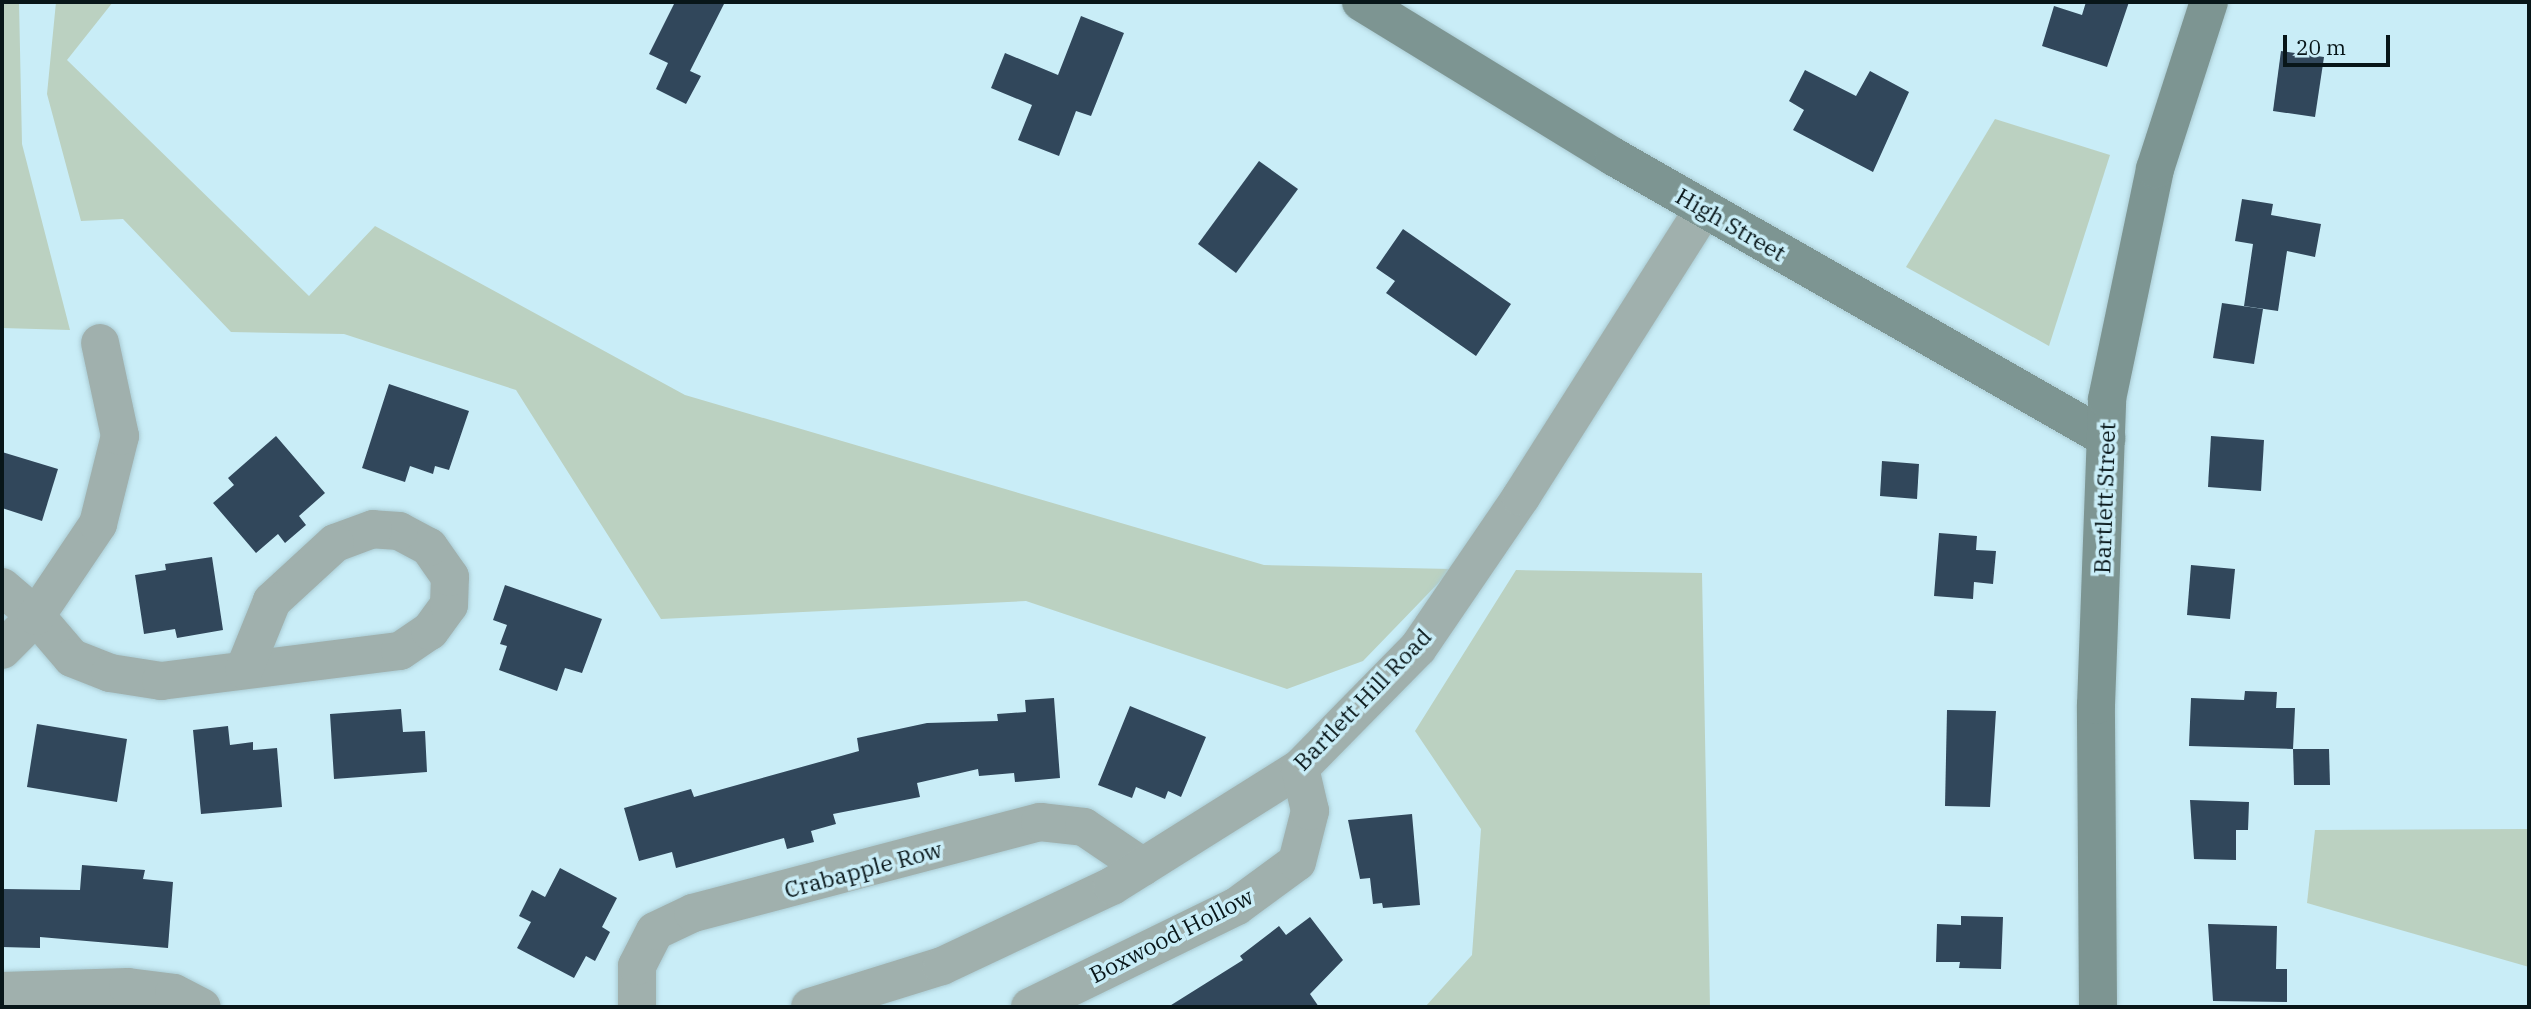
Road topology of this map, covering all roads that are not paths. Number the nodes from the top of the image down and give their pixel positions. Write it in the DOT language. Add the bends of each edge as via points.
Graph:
graph roads {
  1 [pos="1362,2"];
  2 [pos="2209,2"];
  3 [pos="1704,209"];
  4 [pos="100,343"];
  5 [pos="2106,438"];
  6 [pos="2,587"];
  7 [pos="36,616"];
  8 [pos="2,650"];
  9 [pos="244,670"];
  10 [pos="1300,768"];
  11 [pos="1143,867"];
  12 [pos="2,991"];
  13 [pos="202,1007"];
  14 [pos="637,1007"];
  15 [pos="810,1007"];
  16 [pos="1030,1007"];
  17 [pos="2098,1007"];
  1 -- 3 [label="main road, High Street"];
  2 -- 5 [label="main road, Bartlett Street" via="2155,169 2107,399"];
  3 -- 5 [label="main road, High Street"];
  3 -- 10 [label="street, Bartlett Hill Road" via="1521,497 1418,648"];
  4 -- 7 [label="street" via="120,436 97,524"];
  5 -- 17 [label="main road, Bartlett Street" via="2096,705"];
  6 -- 7 [label="street"];
  7 -- 8 [label="street"];
  7 -- 9 [label="street" via="72,658 110,673 161,681"];
  9 -- 9 [label="street" via="400,651 430,631 449,605 450,577 429,547 399,531 373,529 335,542 272,601"];
  10 -- 11 [label="street, Bartlett Hill Road"];
  10 -- 16 [label="street, Boxwood Hollow" via="1310,811 1297,862 1237,906"];
  11 -- 14 [label="street, Crabapple Row" via="1084,827 1040,822 693,913 655,931 637,966"];
  11 -- 15 [label="street, Bartlett Hill Road" via="942,966"];
  12 -- 13 [label="street" via="128,987 174,993"];
}
